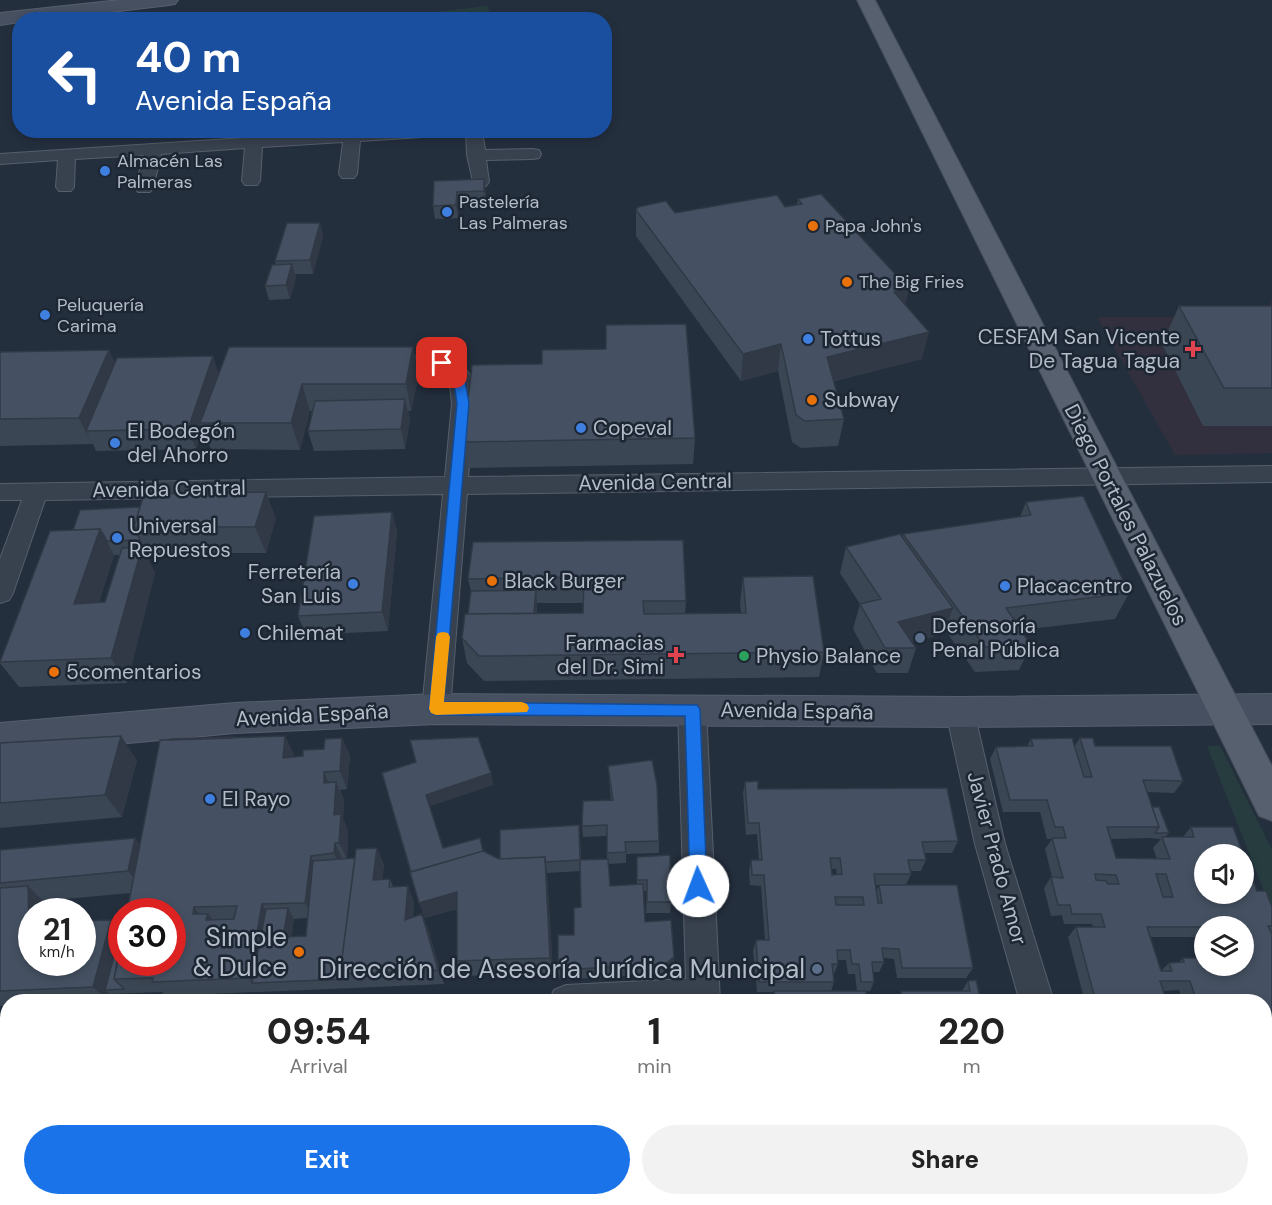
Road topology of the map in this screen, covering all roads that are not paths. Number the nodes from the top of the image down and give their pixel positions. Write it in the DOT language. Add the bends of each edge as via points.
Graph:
graph roads {
  1 [pos="169,0"];
  2 [pos="866,0"];
  3 [pos="68,12"];
  4 [pos="336,138"];
  5 [pos="352,138"];
  6 [pos="474,138"];
  7 [pos="254,143"];
  8 [pos="154,149"];
  9 [pos="533,154"];
  10 [pos="67,155"];
  11 [pos="475,155"];
  12 [pos="0,159"];
  13 [pos="348,174"];
  14 [pos="251,181"];
  15 [pos="480,183"];
  16 [pos="64,187"];
  17 [pos="144,188"];
  18 [pos="368,364"];
  19 [pos="1272,474"];
  20 [pos="1105,476"];
  21 [pos="457,485"];
  22 [pos="37,490"];
  23 [pos="0,492"];
  24 [pos="0,593"];
  25 [pos="436,709"];
  26 [pos="692,709"];
  27 [pos="1272,709"];
  28 [pos="1224,710"];
  29 [pos="960,712"];
  30 [pos="0,739"];
  31 [pos="1272,804"];
  32 [pos="703,994"];
  33 [pos="1035,994"];
  1 -- 3 [label="street"];
  2 -- 20 [label="main road, Diego Portales Palazuelos"];
  4 -- 7 [label="street"];
  5 -- 13 [label="street"];
  6 -- 11 [label="street"];
  7 -- 8 [label="street"];
  7 -- 14 [label="street"];
  8 -- 10 [label="street"];
  8 -- 17 [label="street"];
  9 -- 11 [label="street"];
  10 -- 12 [label="street"];
  10 -- 16 [label="street"];
  11 -- 15 [label="street"];
  18 -- 21 [label="street" via="442,363 459,376 463,403"];
  19 -- 20 [label="street, Avenida Central"];
  20 -- 21 [label="street, Avenida Central"];
  20 -- 28 [label="main road, Diego Portales Palazuelos"];
  21 -- 22 [label="street, Avenida Central"];
  21 -- 25 [label="street"];
  22 -- 23 [label="street, Avenida Central"];
  22 -- 24 [label="street"];
  25 -- 26 [label="street, Avenida España"];
  25 -- 30 [label="street, Avenida España" via="235,718"];
  26 -- 29 [label="street, Avenida España"];
  26 -- 32 [label="street"];
  27 -- 28 [label="street, Avenida España"];
  28 -- 29 [label="street, Avenida España"];
  28 -- 31 [label="main road, Diego Portales Palazuelos"];
  29 -- 33 [label="street, Javier Prado Amor" via="990,844"];
}
